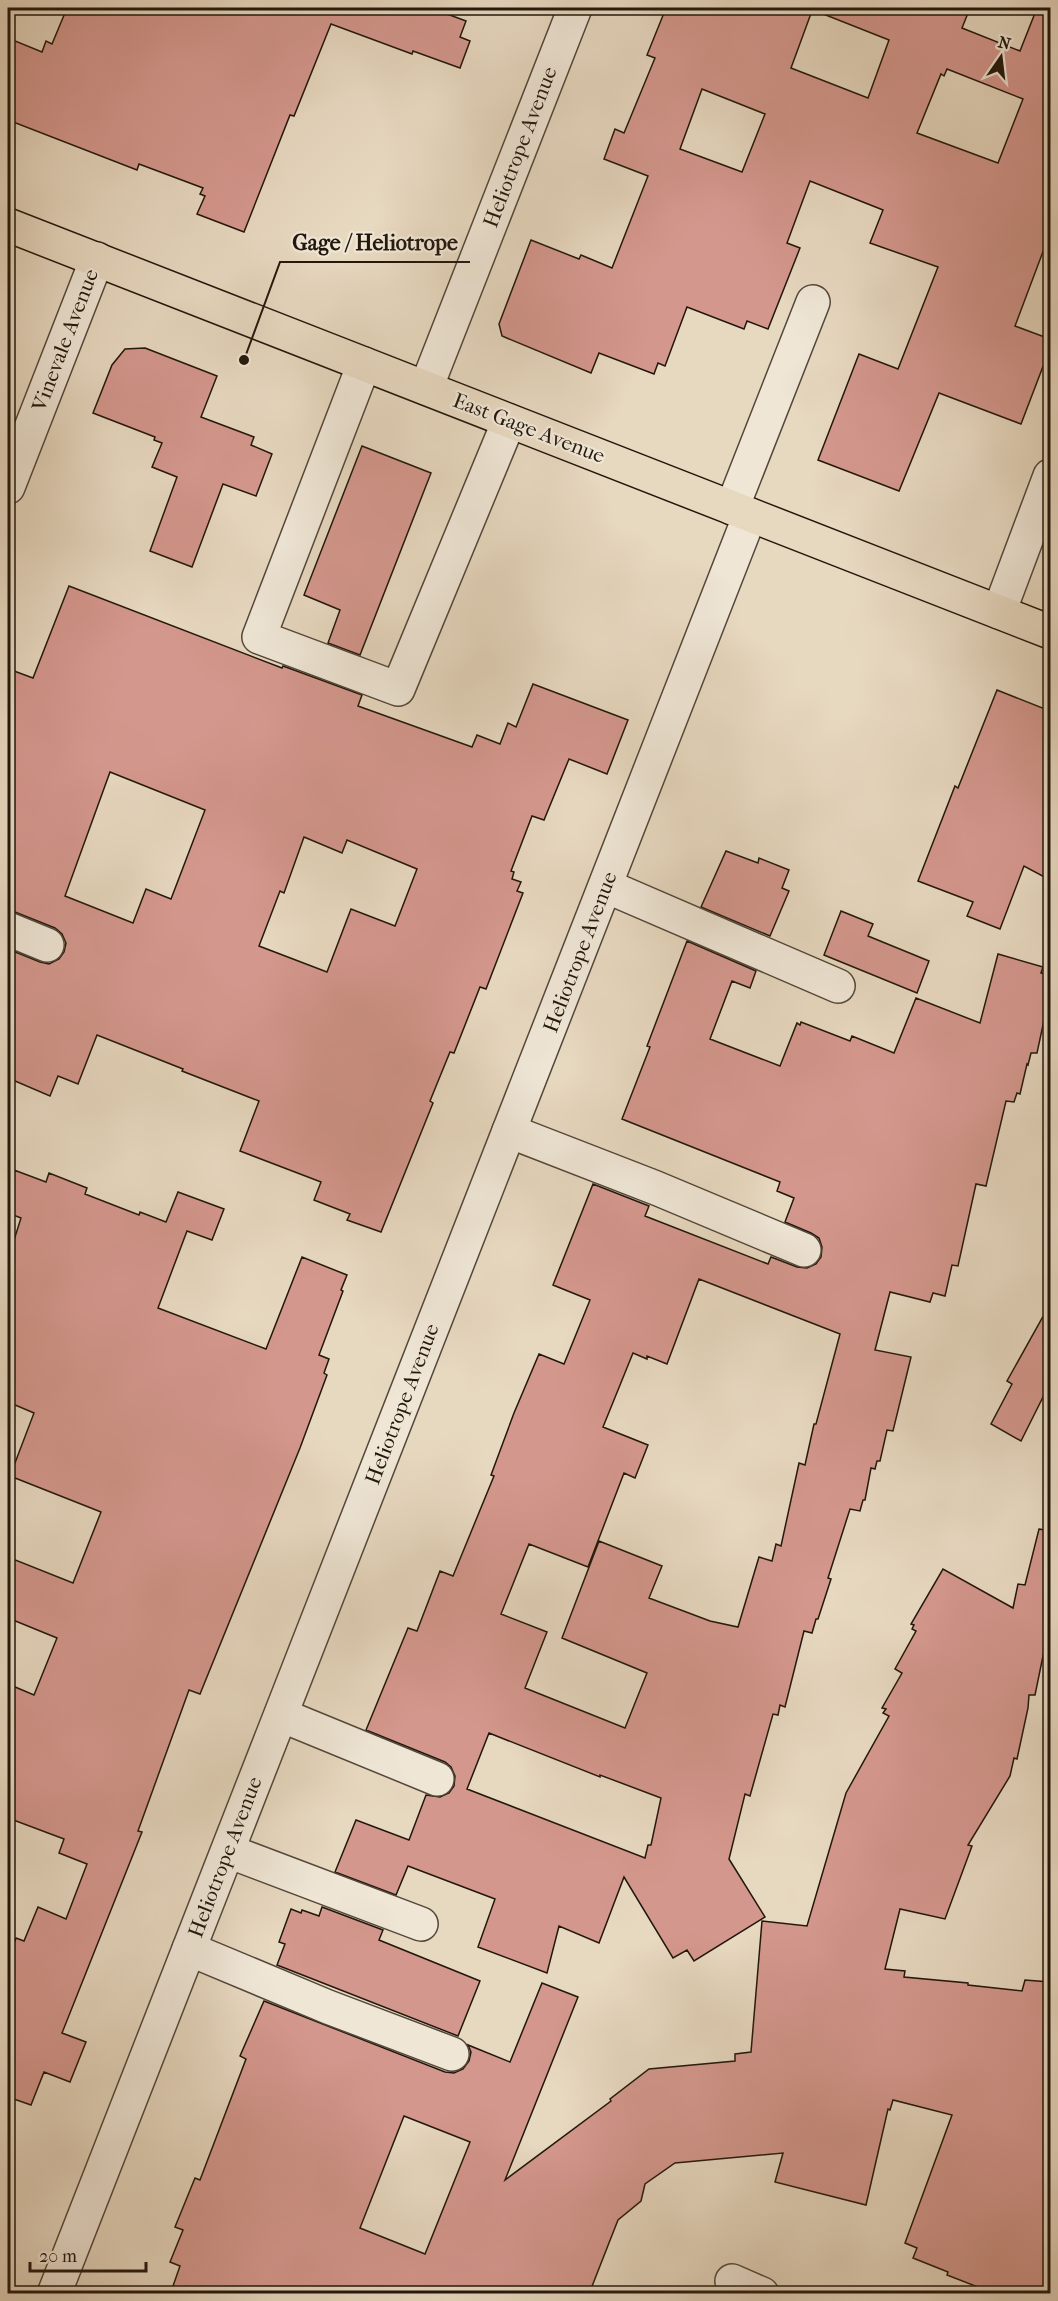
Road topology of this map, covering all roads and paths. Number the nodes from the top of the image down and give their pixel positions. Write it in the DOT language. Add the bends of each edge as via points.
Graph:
graph roads {
  1 [pos="575,8"];
  2 [pos="8,225"];
  3 [pos="97,260"];
  4 [pos="813,302"];
  5 [pos="364,364"];
  6 [pos="426,388"];
  7 [pos="509,421"];
  8 [pos="1050,476"];
  9 [pos="8,487"];
  10 [pos="741,511"];
  11 [pos="999,612"];
  12 [pos="1050,632"];
  13 [pos="606,886"];
  14 [pos="8,929"];
  15 [pos="47,945"];
  16 [pos="838,986"];
  17 [pos="509,1131"];
  18 [pos="804,1250"];
  19 [pos="281,1715"];
  20 [pos="437,1779"];
  21 [pos="228,1851"];
  22 [pos="421,1924"];
  23 [pos="189,1949"];
  24 [pos="452,2054"];
  25 [pos="732,2281"];
  26 [pos="54,2294"];
  27 [pos="762,2294"];
  1 -- 6 [label="street, Heliotrope Avenue"];
  2 -- 3 [label="main road, East Gage Avenue"];
  3 -- 5 [label="main road, East Gage Avenue"];
  3 -- 9 [label="street, Vinevale Avenue"];
  4 -- 10 [label="street, Heliotrope Avenue"];
  5 -- 6 [label="main road, East Gage Avenue"];
  5 -- 7 [label="street" via="259,637 398,689"];
  6 -- 7 [label="main road, East Gage Avenue"];
  7 -- 10 [label="main road, East Gage Avenue"];
  8 -- 11 [label="street"];
  10 -- 11 [label="main road, East Gage Avenue"];
  10 -- 13 [label="street, Heliotrope Avenue"];
  11 -- 12 [label="main road, East Gage Avenue"];
  13 -- 16 [label="street"];
  13 -- 17 [label="street, Heliotrope Avenue"];
  14 -- 15 [label="street"];
  17 -- 18 [label="street"];
  17 -- 19 [label="street, Heliotrope Avenue"];
  19 -- 20 [label="street"];
  19 -- 21 [label="street, Heliotrope Avenue"];
  21 -- 22 [label="street"];
  21 -- 23 [label="street, Heliotrope Avenue"];
  23 -- 24 [label="street"];
  23 -- 26 [label="street, Heliotrope Avenue"];
  25 -- 27 [label="street"];
}
